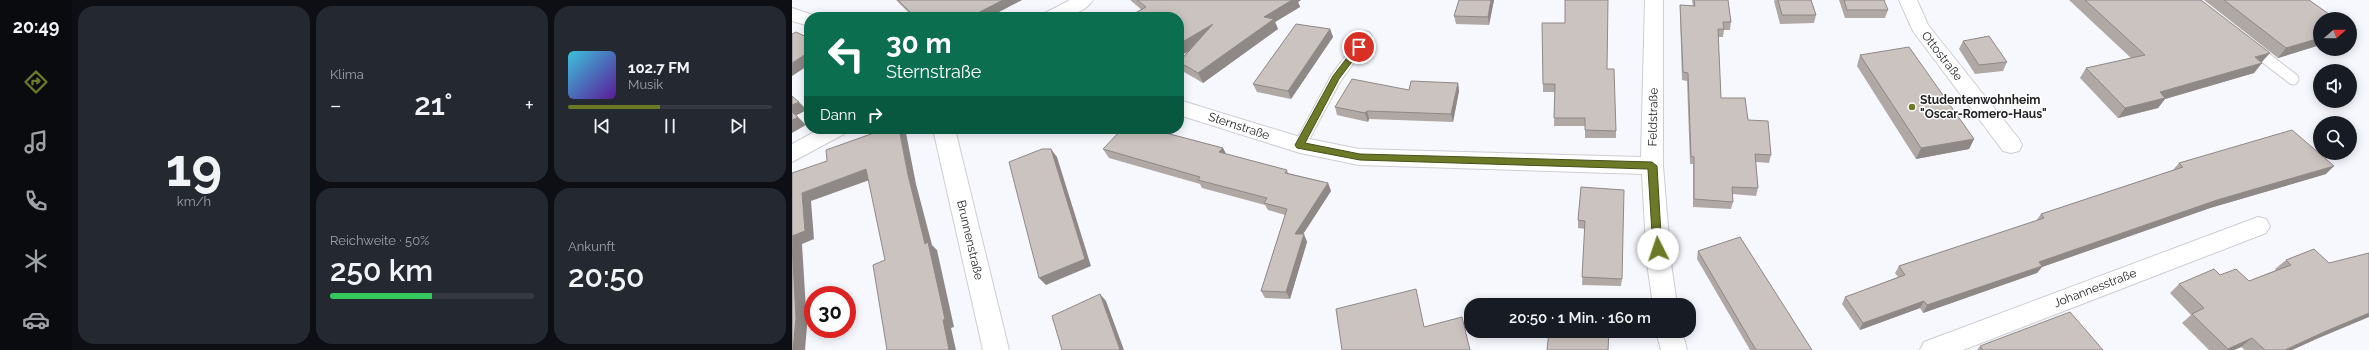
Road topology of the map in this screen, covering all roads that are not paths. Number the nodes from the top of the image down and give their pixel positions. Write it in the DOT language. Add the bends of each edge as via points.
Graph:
graph roads {
  1 [pos="1084,0"];
  2 [pos="1654,0"];
  3 [pos="1908,0"];
  4 [pos="1064,12"];
  5 [pos="792,14"];
  6 [pos="804,18"];
  7 [pos="1366,37"];
  8 [pos="2249,44"];
  9 [pos="2293,79"];
  10 [pos="1184,108"];
  11 [pos="828,134"];
  12 [pos="945,134"];
  13 [pos="1300,145"];
  14 [pos="2011,146"];
  15 [pos="792,154"];
  16 [pos="1652,166"];
  17 [pos="2258,226"];
  18 [pos="1664,298"];
  19 [pos="1671,338"];
  20 [pos="996,350"];
  21 [pos="1674,350"];
  22 [pos="1933,350"];
  1 -- 4 [label="street"];
  2 -- 16 [label="street, Feldstraße"];
  3 -- 14 [label="street, Ottostraße" via="1920,27"];
  5 -- 6 [label="street"];
  7 -- 13 [label="lane" via="1336,78"];
  8 -- 9 [label="lane"];
  10 -- 13 [label="street, Sternstraße"];
  11 -- 15 [label="street"];
  12 -- 20 [label="street, Brunnenstraße"];
  13 -- 16 [label="street, Sternstraße" via="1360,157"];
  16 -- 18 [label="street, Feldstraße"];
  17 -- 22 [label="street, Johannesstraße"];
  19 -- 21 [label="street"];
}
